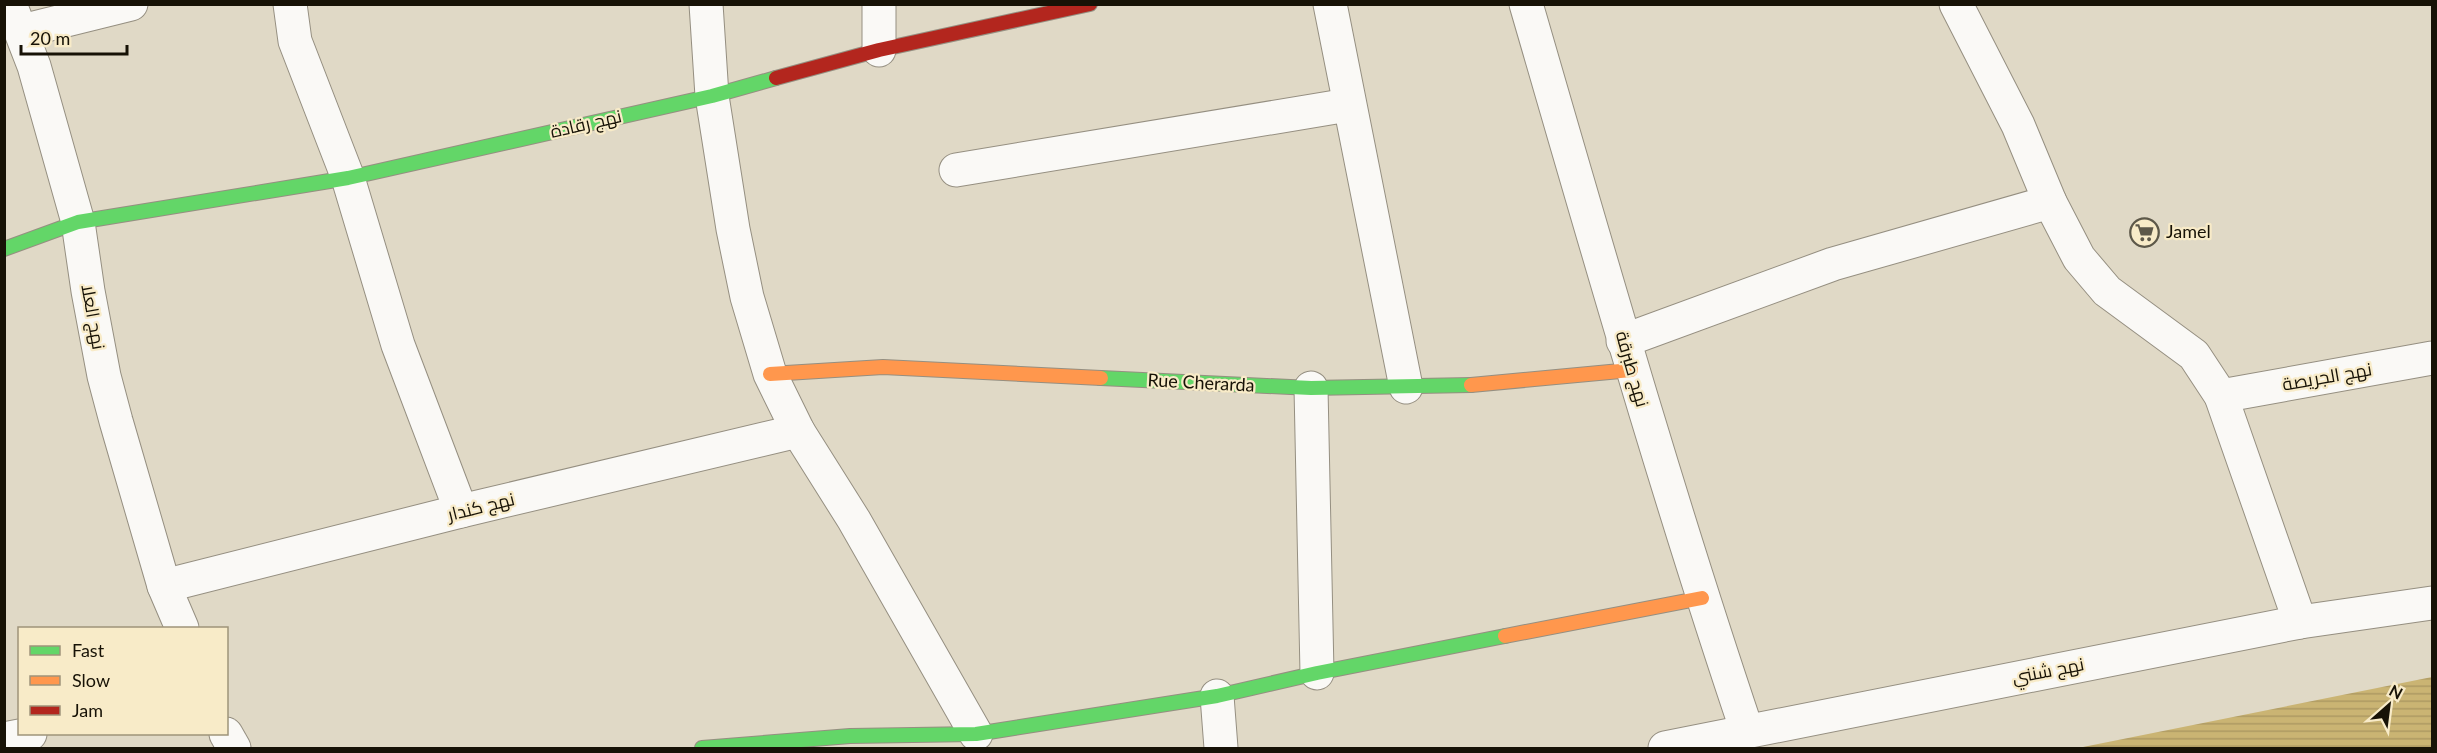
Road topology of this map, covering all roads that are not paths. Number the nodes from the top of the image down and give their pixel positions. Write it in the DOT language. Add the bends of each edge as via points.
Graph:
graph roads {
  1 [pos="130,4"];
  2 [pos="290,4"];
  3 [pos="706,4"];
  4 [pos="879,4"];
  5 [pos="1090,4"];
  6 [pos="1330,4"];
  7 [pos="1527,4"];
  8 [pos="1956,4"];
  9 [pos="16,18"];
  10 [pos="879,50"];
  11 [pos="712,96"];
  12 [pos="1348,105"];
  13 [pos="956,170"];
  14 [pos="348,178"];
  15 [pos="2050,202"];
  16 [pos="78,222"];
  17 [pos="4,249"];
  18 [pos="1627,355"];
  19 [pos="2433,358"];
  20 [pos="770,374"];
  21 [pos="1406,387"];
  22 [pos="1311,388"];
  23 [pos="2221,396"];
  24 [pos="798,431"];
  25 [pos="461,511"];
  26 [pos="164,586"];
  27 [pos="1702,598"];
  28 [pos="2433,603"];
  29 [pos="2301,622"];
  30 [pos="182,627"];
  31 [pos="1317,673"];
  32 [pos="1217,696"];
  33 [pos="1747,731"];
  34 [pos="976,734"];
  35 [pos="25,735"];
  36 [pos="4,739"];
  37 [pos="702,748"];
  38 [pos="1221,748"];
  39 [pos="1665,748"];
  1 -- 9 [label="street"];
  2 -- 14 [label="street" via="295,41"];
  3 -- 11 [label="street"];
  4 -- 10 [label="street"];
  5 -- 10 [label="street, نهج رقادة"];
  6 -- 12 [label="street"];
  7 -- 18 [label="street, نهج طبرقة"];
  8 -- 15 [label="street" via="2018,124"];
  9 -- 16 [label="street, نهج العلا" via="34,66"];
  10 -- 11 [label="street, نهج رقادة"];
  11 -- 14 [label="street, نهج رقادة"];
  11 -- 20 [label="street" via="747,297"];
  12 -- 13 [label="street"];
  12 -- 21 [label="street"];
  14 -- 16 [label="street, نهج رقادة"];
  14 -- 25 [label="street" via="398,345"];
  15 -- 18 [label="street" via="1833,264"];
  15 -- 23 [label="street" via="2079,258 2107,291 2194,355"];
  16 -- 17 [label="street, نهج رقادة"];
  16 -- 26 [label="street, نهج العلا" via="104,376"];
  18 -- 21 [label="street, Rue Cherarda" via="1478,385"];
  18 -- 27 [label="street, نهج طبرقة"];
  19 -- 23 [label="street, نهج الجريصة"];
  20 -- 22 [label="street, Rue Cherarda" via="883,367"];
  20 -- 24 [label="street"];
  21 -- 22 [label="street, Rue Cherarda"];
  22 -- 31 [label="street"];
  23 -- 29 [label="street"];
  24 -- 25 [label="street, نهج كندار"];
  24 -- 34 [label="street" via="854,520"];
  25 -- 26 [label="street, نهج كندار"];
  26 -- 30 [label="street, نهج العلا"];
  27 -- 31 [label="street"];
  27 -- 33 [label="street, نهج طبرقة"];
  28 -- 29 [label="street, نهج شنني"];
  29 -- 33 [label="street, نهج شنني"];
  31 -- 32 [label="street"];
  32 -- 34 [label="street"];
  32 -- 38 [label="street"];
  33 -- 39 [label="street, نهج شنني"];
  34 -- 37 [label="street" via="850,736"];
  35 -- 36 [label="street"];
}
